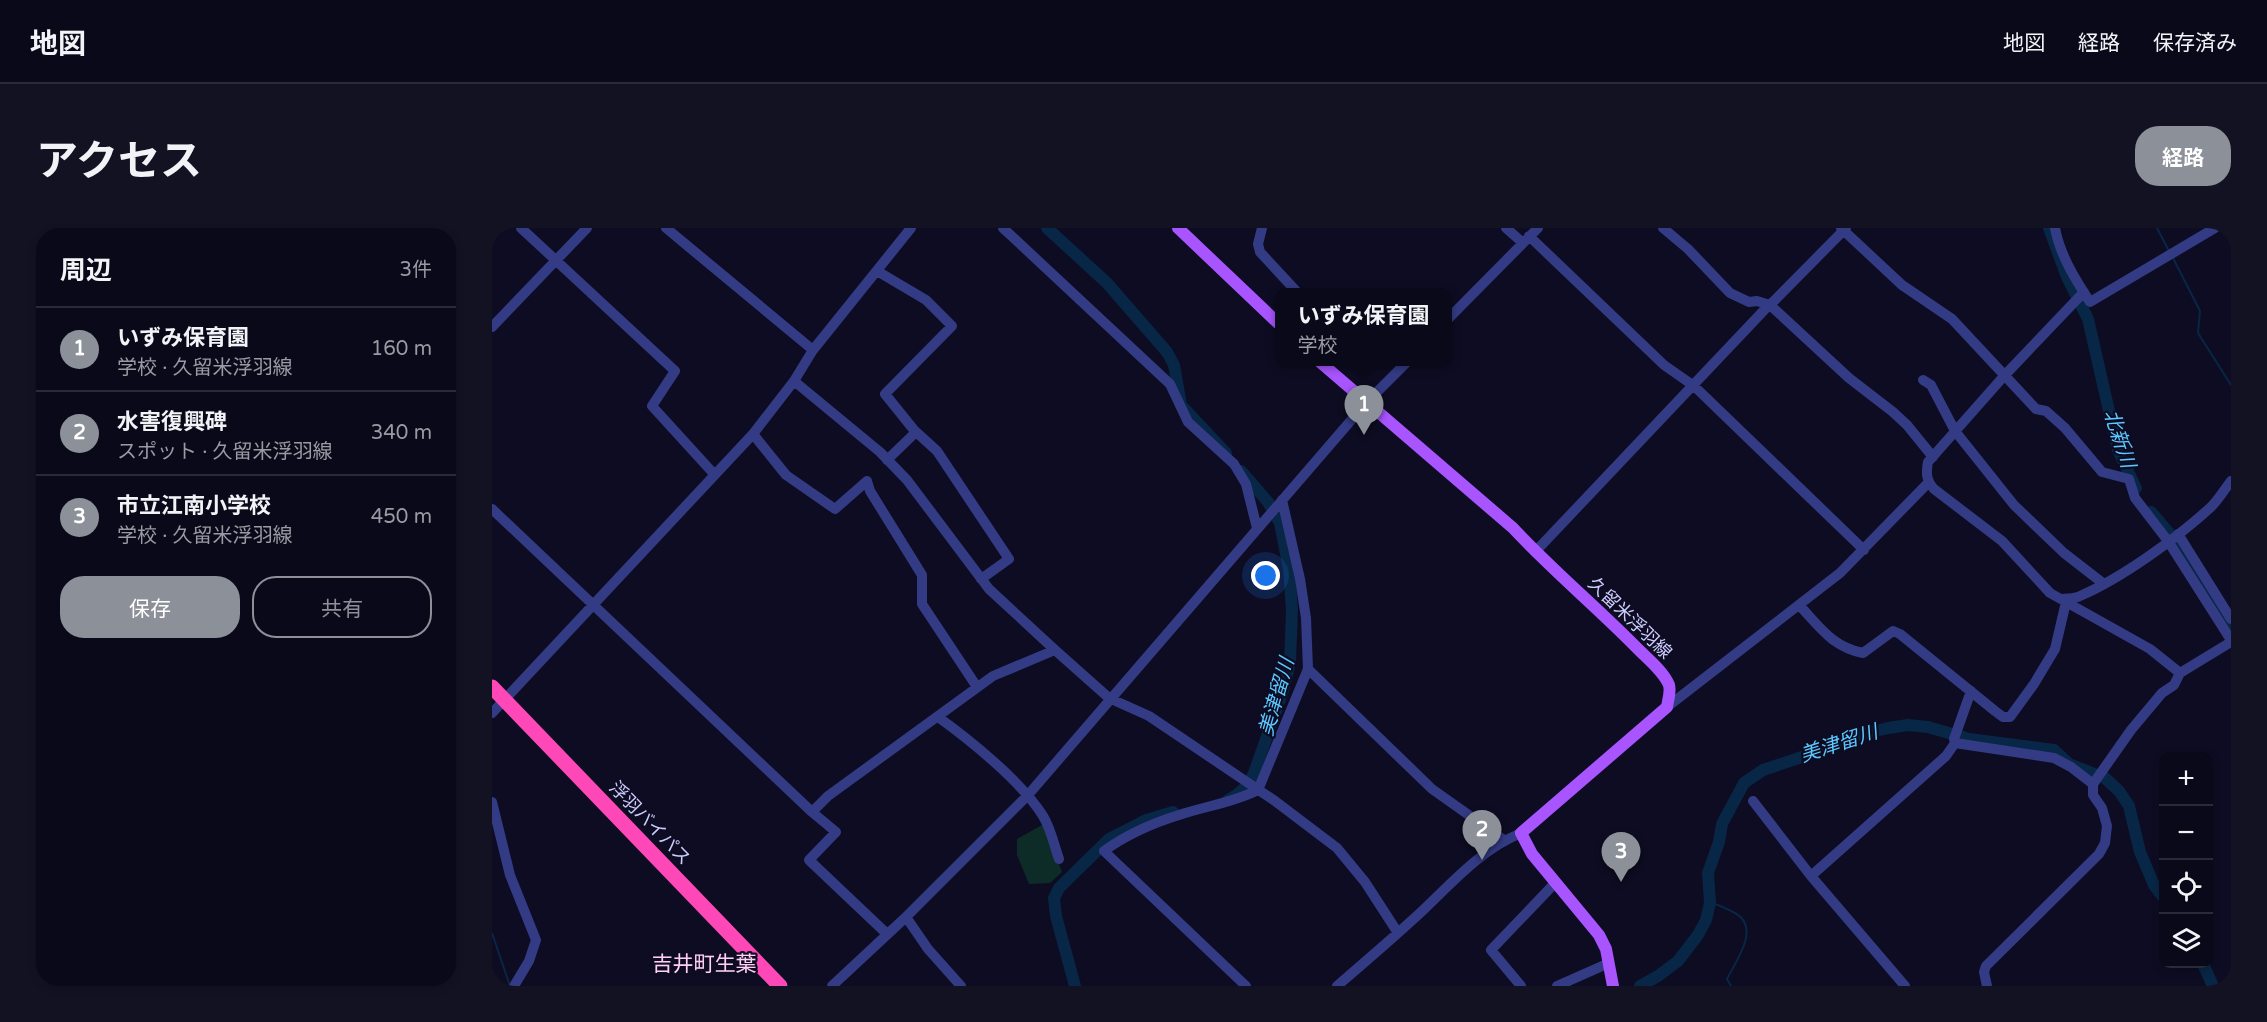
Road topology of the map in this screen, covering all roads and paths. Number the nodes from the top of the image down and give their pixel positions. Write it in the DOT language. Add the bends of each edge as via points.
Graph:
graph roads {
  1 [pos="521,228"];
  2 [pos="587,228"];
  3 [pos="666,228"];
  4 [pos="911,228"];
  5 [pos="1003,228"];
  6 [pos="1178,228"];
  7 [pos="1262,228"];
  8 [pos="1506,228"];
  9 [pos="1538,228"];
  10 [pos="1663,228"];
  11 [pos="2055,228"];
  12 [pos="2215,228"];
  13 [pos="1844,229"];
  14 [pos="1526,240"];
  15 [pos="556,260"];
  16 [pos="877,271"];
  17 [pos="1292,288"];
  18 [pos="2082,293"];
  19 [pos="1769,305"];
  20 [pos="1452,315"];
  21 [pos="1275,320"];
  22 [pos="492,327"];
  23 [pos="813,351"];
  24 [pos="1324,366"];
  25 [pos="1403,366"];
  26 [pos="2004,376"];
  27 [pos="1923,380"];
  28 [pos="794,381"];
  29 [pos="1694,386"];
  30 [pos="1366,403"];
  31 [pos="1955,431"];
  32 [pos="916,432"];
  33 [pos="753,434"];
  34 [pos="1933,457"];
  35 [pos="887,460"];
  36 [pos="714,474"];
  37 [pos="2231,481"];
  38 [pos="1929,483"];
  39 [pos="1282,500"];
  40 [pos="492,509"];
  41 [pos="1261,525"];
  42 [pos="2174,537"];
  43 [pos="1864,550"];
  44 [pos="1535,552"];
  45 [pos="981,579"];
  46 [pos="2104,584"];
  47 [pos="2064,601"];
  48 [pos="593,604"];
  49 [pos="1799,605"];
  50 [pos="2231,619"];
  51 [pos="2231,641"];
  52 [pos="1055,650"];
  53 [pos="1308,669"];
  54 [pos="2180,674"];
  55 [pos="492,687"];
  56 [pos="977,687"];
  57 [pos="1971,691"];
  58 [pos="1109,698"];
  59 [pos="504,700"];
  60 [pos="1667,707"];
  61 [pos="492,713"];
  62 [pos="938,717"];
  63 [pos="1956,737"];
  64 [pos="2097,779"];
  65 [pos="1256,789"];
  66 [pos="1028,795"];
  67 [pos="1753,801"];
  68 [pos="492,802"];
  69 [pos="812,812"];
  70 [pos="1521,833"];
  71 [pos="1504,840"];
  72 [pos="1059,859"];
  73 [pos="1811,876"];
  74 [pos="1556,882"];
  75 [pos="906,917"];
  76 [pos="886,933"];
  77 [pos="1398,933"];
  78 [pos="1609,963"];
  79 [pos="1612,981"];
  80 [pos="515,983"];
  81 [pos="780,986"];
  82 [pos="832,986"];
  83 [pos="961,986"];
  84 [pos="1246,986"];
  85 [pos="1336,986"];
  86 [pos="1521,986"];
  87 [pos="1557,986"];
  88 [pos="1905,986"];
  89 [pos="1987,986"];
  1 -- 15 [label="street"];
  2 -- 15 [label="street"];
  3 -- 23 [label="street"];
  4 -- 16 [label="street"];
  5 -- 41 [label="street" via="1170,384 1188,422 1234,464"];
  6 -- 21 [label="main road"];
  7 -- 17 [label="street" via="1260,252"];
  8 -- 14 [label="street"];
  9 -- 14 [label="street"];
  10 -- 19 [label="street" via="1730,293 1749,302"];
  11 -- 18 [label="street" via="2058,244"];
  12 -- 18 [label="street" via="2090,302"];
  13 -- 19 [label="street"];
  13 -- 26 [label="street" via="1902,285 1952,319"];
  14 -- 20 [label="street"];
  14 -- 29 [label="street" via="1664,365"];
  15 -- 22 [label="street"];
  15 -- 36 [label="street" via="675,371 652,406"];
  16 -- 23 [label="street"];
  16 -- 32 [label="street" via="926,300 952,326 885,394"];
  18 -- 26 [label="street"];
  19 -- 29 [label="street"];
  19 -- 34 [label="street" via="1849,378 1893,412"];
  23 -- 28 [label="street"];
  24 -- 30 [label="main road, 久留米浮羽線"];
  25 -- 30 [label="street"];
  26 -- 31 [label="street"];
  26 -- 42 [label="street" via="2037,409 2046,411 2065,428 2102,472 2129,479 2135,498"];
  27 -- 31 [label="street" via="1931,385"];
  28 -- 33 [label="street"];
  28 -- 35 [label="street"];
  29 -- 43 [label="street"];
  29 -- 44 [label="street"];
  30 -- 39 [label="street"];
  30 -- 44 [label="main road, 久留米浮羽線" via="1513,528"];
  31 -- 34 [label="street"];
  31 -- 46 [label="street" via="2014,505 2064,553"];
  32 -- 35 [label="street"];
  32 -- 45 [label="street" via="937,451 1009,560"];
  33 -- 36 [label="street"];
  33 -- 56 [label="street" via="786,475 835,510 867,482 922,575 922,604"];
  34 -- 38 [label="street" via="1928,462"];
  35 -- 45 [label="street" via="907,480"];
  36 -- 48 [label="street"];
  37 -- 42 [label="street" via="2211,506"];
  38 -- 43 [label="street"];
  38 -- 47 [label="street" via="1995,535 2050,593"];
  39 -- 41 [label="street"];
  39 -- 53 [label="street" via="1300,579"];
  40 -- 48 [label="street"];
  41 -- 58 [label="street"];
  42 -- 46 [label="street"];
  42 -- 50 [label="street"];
  42 -- 51 [label="street"];
  43 -- 49 [label="street"];
  44 -- 60 [label="main road, 久留米浮羽線" via="1619,629 1664,677 1670,692"];
  45 -- 52 [label="street"];
  46 -- 47 [label="street"];
  47 -- 54 [label="street" via="2150,649"];
  47 -- 57 [label="street" via="2055,649 2010,717 2003,717"];
  48 -- 59 [label="street"];
  48 -- 69 [label="street"];
  49 -- 57 [label="street" via="1847,650 1863,653 1893,631 1900,634"];
  49 -- 60 [label="street"];
  51 -- 54 [label="street"];
  52 -- 56 [label="street" via="993,676"];
  52 -- 58 [label="street"];
  53 -- 65 [label="street"];
  53 -- 71 [label="street" via="1432,789"];
  54 -- 64 [label="street" via="2131,730"];
  55 -- 59 [label="highway, 浮羽バイパス"];
  56 -- 62 [label="street"];
  57 -- 63 [label="street"];
  58 -- 65 [label="street" via="1149,716"];
  58 -- 66 [label="street"];
  59 -- 61 [label="street"];
  59 -- 81 [label="highway, 浮羽バイパス"];
  60 -- 70 [label="main road"];
  62 -- 66 [label="street" via="971,741"];
  62 -- 69 [label="street" via="828,796"];
  63 -- 64 [label="street" via="2054,758"];
  63 -- 73 [label="street" via="1947,756"];
  64 -- 89 [label="street" via="2093,795 2107,826 2105,843 2099,854 1986,966"];
  65 -- 77 [label="street" via="1346,856"];
  65 -- 84 [label="street" via="1241,799 1161,822 1120,839 1104,851"];
  66 -- 72 [label="street" via="1043,816"];
  66 -- 75 [label="street"];
  67 -- 73 [label="street"];
  68 -- 80 [label="street" via="510,875 536,940"];
  69 -- 76 [label="street" via="836,832 809,860"];
  70 -- 71 [label="street"];
  70 -- 74 [label="main road" via="1532,854"];
  71 -- 77 [label="street" via="1470,865"];
  73 -- 88 [label="street"];
  74 -- 78 [label="main road" via="1599,934"];
  74 -- 86 [label="street" via="1491,950"];
  75 -- 76 [label="street"];
  75 -- 83 [label="street"];
  76 -- 82 [label="street"];
  77 -- 85 [label="street"];
  78 -- 79 [label="main road"];
  78 -- 87 [label="street"];
}
